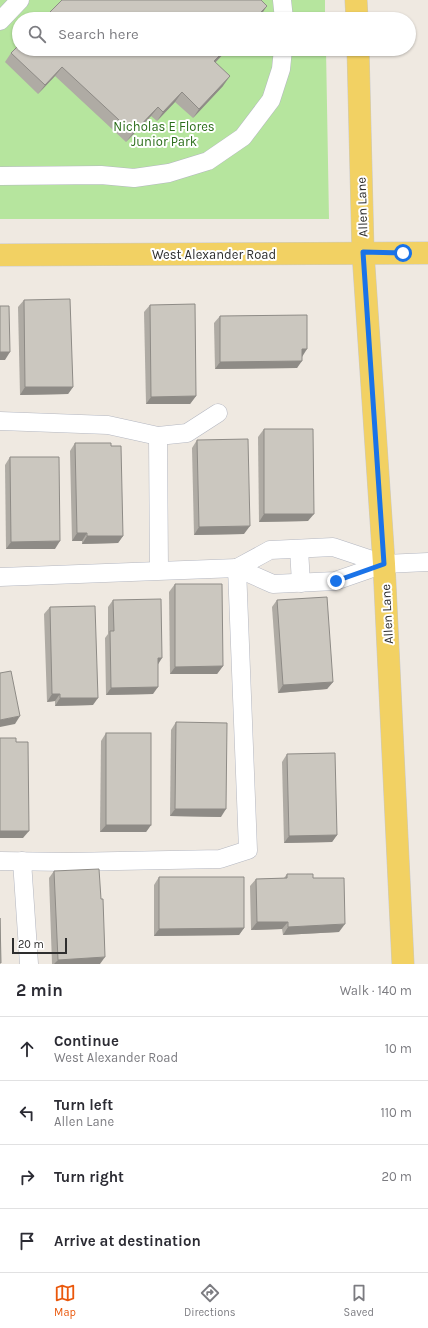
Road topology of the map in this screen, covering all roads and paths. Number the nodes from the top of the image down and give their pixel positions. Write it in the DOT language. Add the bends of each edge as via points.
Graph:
graph roads {
  1 [pos="20,0"];
  2 [pos="282,0"];
  3 [pos="356,0"];
  4 [pos="283,12"];
  5 [pos="357,12"];
  6 [pos="0,20"];
  7 [pos="282,56"];
  8 [pos="358,56"];
  9 [pos="0,176"];
  10 [pos="363,252"];
  11 [pos="428,253"];
  12 [pos="0,255"];
  13 [pos="218,413"];
  14 [pos="0,421"];
  15 [pos="158,436"];
  16 [pos="299,548"];
  17 [pos="428,562"];
  18 [pos="384,564"];
  19 [pos="237,568"];
  20 [pos="159,570"];
  21 [pos="0,577"];
  22 [pos="301,582"];
  23 [pos="0,861"];
  24 [pos="22,861"];
  25 [pos="29,964"];
  26 [pos="403,964"];
  1 -- 6 [label="street"];
  2 -- 4 [label="street"];
  3 -- 5 [label="main road"];
  7 -- 9 [label="street" via="271,100 243,137 208,161 169,173 134,178 100,175"];
  8 -- 10 [label="main road, Allen Lane"];
  10 -- 11 [label="main road, West Alexander Road"];
  10 -- 12 [label="main road, West Alexander Road"];
  10 -- 18 [label="main road, Allen Lane"];
  13 -- 15 [label="street" via="187,433"];
  14 -- 15 [label="street" via="108,425"];
  15 -- 20 [label="street"];
  16 -- 18 [label="street" via="334,547"];
  16 -- 19 [label="street" via="270,550"];
  16 -- 22 [label="street"];
  17 -- 18 [label="street"];
  18 -- 22 [label="street" via="336,581"];
  18 -- 26 [label="main road, Allen Lane"];
  19 -- 20 [label="street"];
  19 -- 22 [label="street" via="273,584"];
  19 -- 24 [label="street" via="248,850 220,858"];
  20 -- 21 [label="street"];
  23 -- 24 [label="street"];
  24 -- 25 [label="street"];
}
